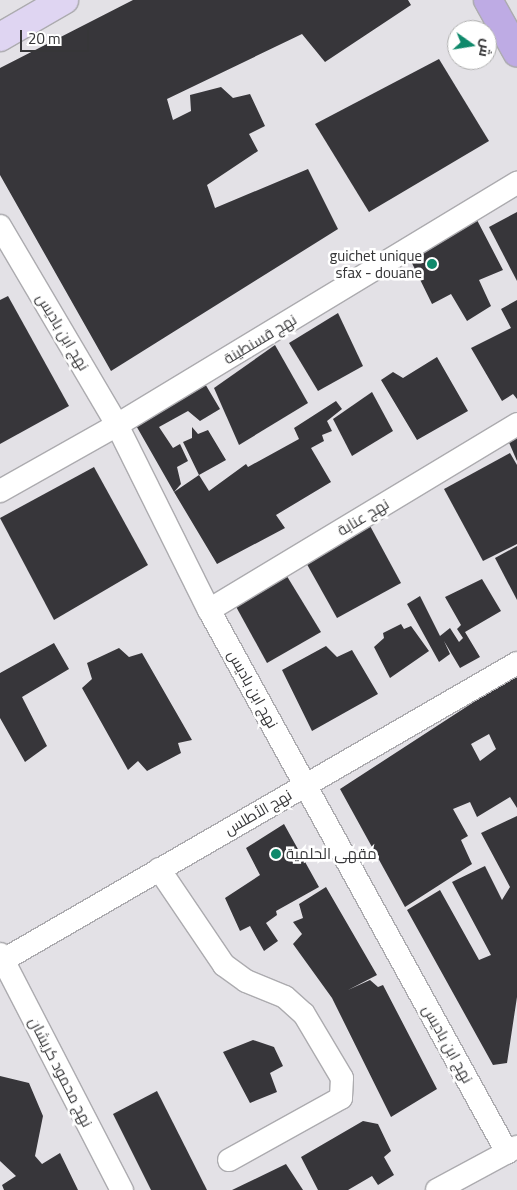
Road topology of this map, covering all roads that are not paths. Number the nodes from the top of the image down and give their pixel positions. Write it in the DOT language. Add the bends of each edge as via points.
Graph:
graph roads {
  1 [pos="64,0"];
  2 [pos="488,0"];
  3 [pos="0,37"];
  4 [pos="517,52"];
  5 [pos="517,183"];
  6 [pos="0,226"];
  7 [pos="517,424"];
  8 [pos="117,425"];
  9 [pos="0,491"];
  10 [pos="209,610"];
  11 [pos="517,663"];
  12 [pos="306,784"];
  13 [pos="159,869"];
  14 [pos="1,958"];
  15 [pos="512,1150"];
  16 [pos="229,1160"];
  17 [pos="122,1190"];
  18 [pos="437,1190"];
  1 -- 3 [label="street"];
  2 -- 4 [label="main road"];
  5 -- 8 [label="street, نهج قسنطينة"];
  6 -- 8 [label="street, نهج ابن باديس"];
  7 -- 10 [label="street, نهج عنابة"];
  8 -- 9 [label="street, نهج قسنطينة"];
  8 -- 10 [label="street, نهج ابن باديس"];
  10 -- 12 [label="street, نهج ابن باديس"];
  11 -- 12 [label="street, نهج الأطلس"];
  12 -- 13 [label="street, نهج الأطلس"];
  12 -- 15 [label="street, نهج ابن باديس"];
  13 -- 14 [label="street, نهج الأطلس"];
  13 -- 16 [label="street" via="224,965 246,981 285,997 304,1014 342,1078 341,1098"];
  14 -- 17 [label="street, نهج محمود كريشان"];
  15 -- 18 [label="street"];
}
